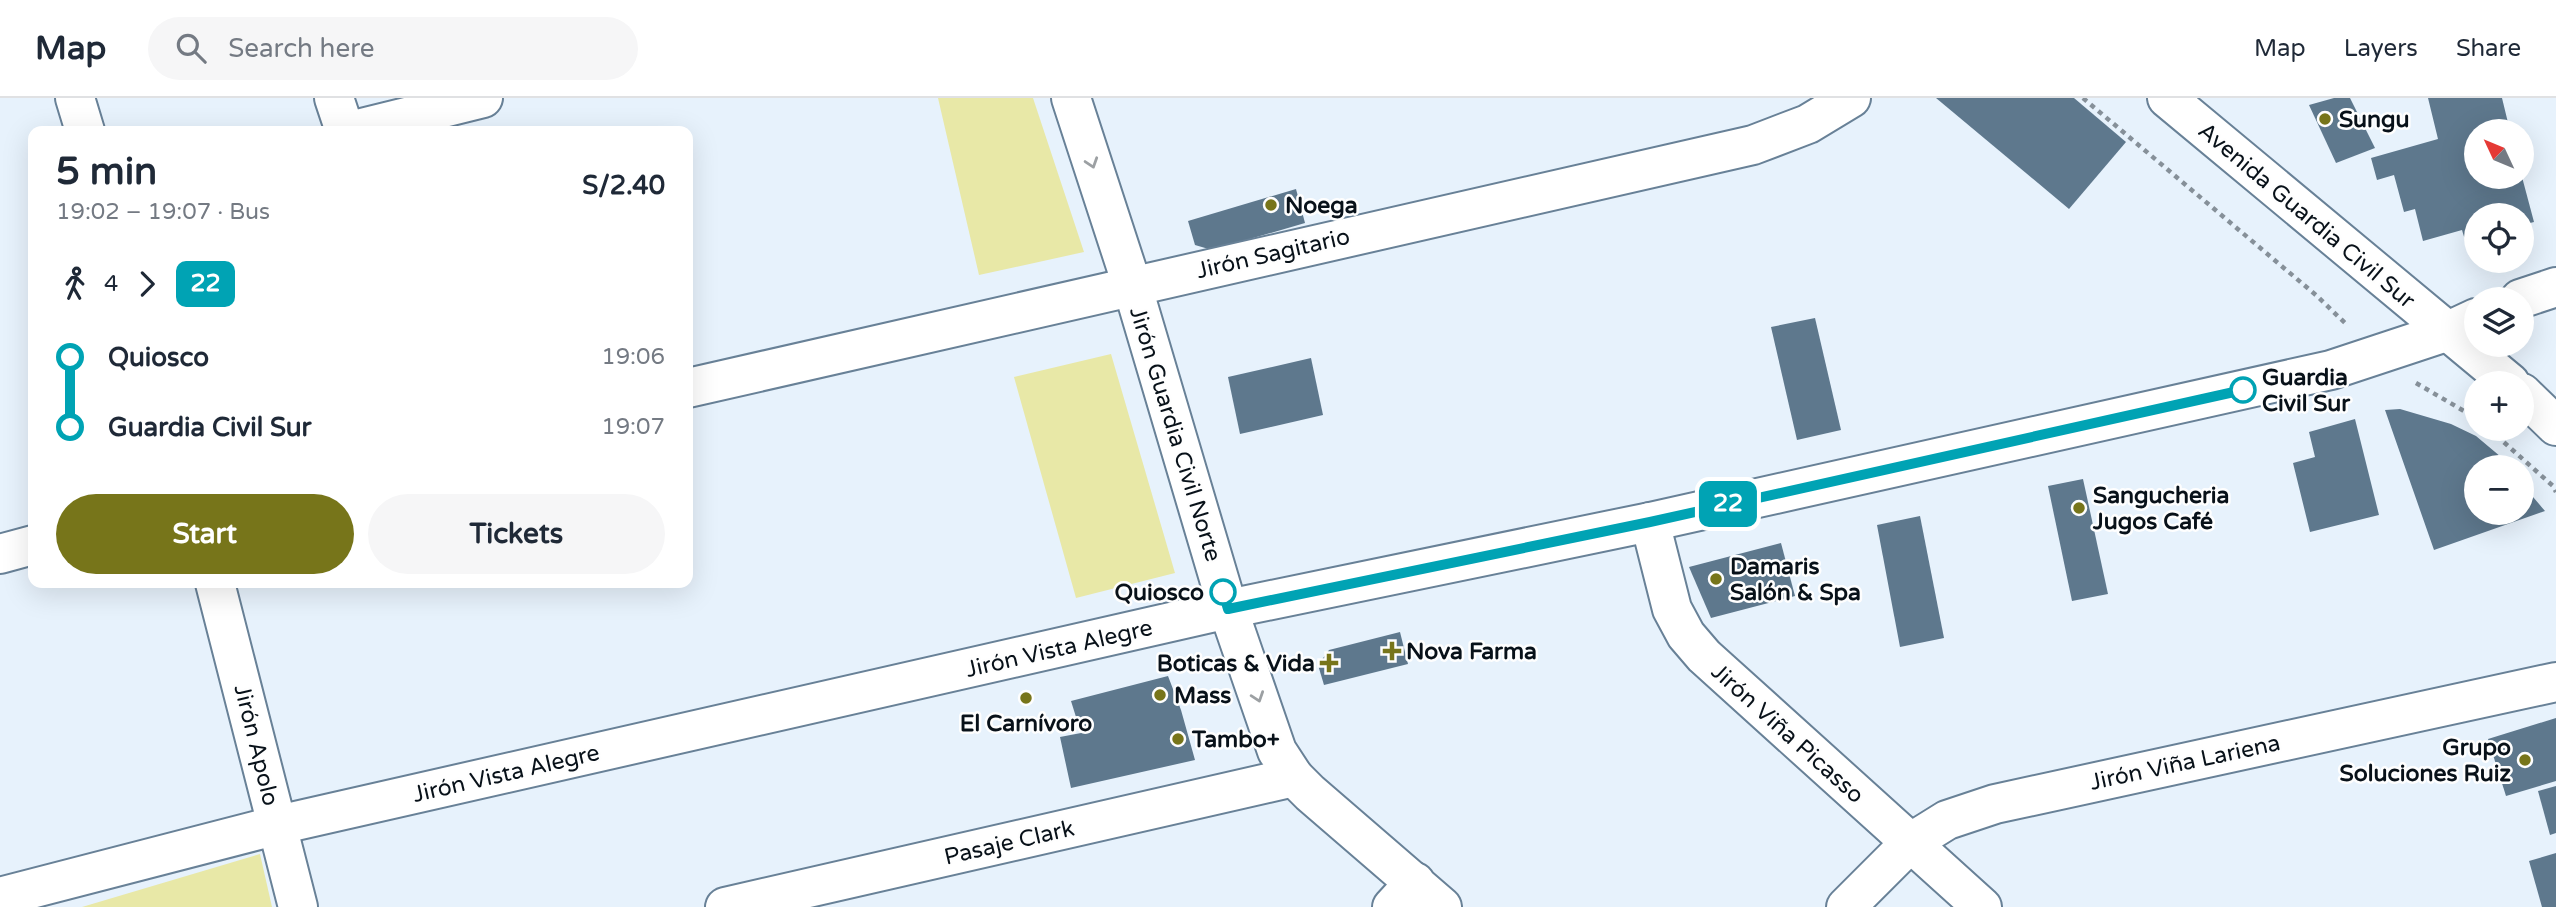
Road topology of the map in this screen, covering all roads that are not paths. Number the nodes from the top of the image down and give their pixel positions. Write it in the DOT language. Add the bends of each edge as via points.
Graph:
graph roads {
  1 [pos="75,98"];
  2 [pos="334,98"];
  3 [pos="483,98"];
  4 [pos="1071,98"];
  5 [pos="1851,98"];
  6 [pos="2167,98"];
  7 [pos="83,126"];
  8 [pos="345,126"];
  9 [pos="368,126"];
  10 [pos="1132,285"];
  11 [pos="2556,287"];
  12 [pos="2534,294"];
  13 [pos="2461,325"];
  14 [pos="2500,371"];
  15 [pos="693,387"];
  16 [pos="2534,405"];
  17 [pos="2556,426"];
  18 [pos="1650,522"];
  19 [pos="28,546"];
  20 [pos="0,554"];
  21 [pos="216,588"];
  22 [pos="1228,609"];
  23 [pos="2556,682"];
  24 [pos="1294,777"];
  25 [pos="278,825"];
  26 [pos="1910,844"];
  27 [pos="0,898"];
  28 [pos="1416,899"];
  29 [pos="298,907"];
  30 [pos="724,907"];
  31 [pos="1846,907"];
  32 [pos="1982,907"];
  1 -- 7 [label="street"];
  2 -- 8 [label="street"];
  3 -- 9 [label="street"];
  4 -- 10 [label="street, Jirón Guardia Civil Norte, one-way"];
  5 -- 10 [label="street, Jirón Sagitario" via="1808,124 1753,145"];
  6 -- 13 [label="street, Avenida Guardia Civil Sur"];
  10 -- 15 [label="street, Jirón Sagitario"];
  10 -- 22 [label="street, Jirón Guardia Civil Norte"];
  11 -- 12 [label="street"];
  13 -- 14 [label="street, Avenida Guardia Civil Sur"];
  13 -- 18 [label="street, Jirón Vista Alegre" via="2331,370"];
  16 -- 17 [label="street"];
  18 -- 22 [label="street, Jirón Vista Alegre"];
  18 -- 26 [label="street, Jirón Viña Picasso" via="1672,609 1686,635"];
  19 -- 20 [label="street"];
  21 -- 25 [label="street, Jirón Apolo"];
  22 -- 24 [label="street, Jirón Guardia Civil Norte, one-way" via="1277,751"];
  22 -- 25 [label="street, Jirón Vista Alegre"];
  23 -- 26 [label="street, Jirón Viña Lariena" via="1995,804 1947,820"];
  24 -- 28 [label="street, Jirón Guardia Civil Norte"];
  24 -- 30 [label="street, Pasaje Clark"];
  25 -- 27 [label="street, Jirón Vista Alegre"];
  25 -- 29 [label="street, Jirón Apolo"];
  26 -- 31 [label="street, Jirón Viña Lariena"];
  26 -- 32 [label="street, Jirón Viña Picasso"];
}
